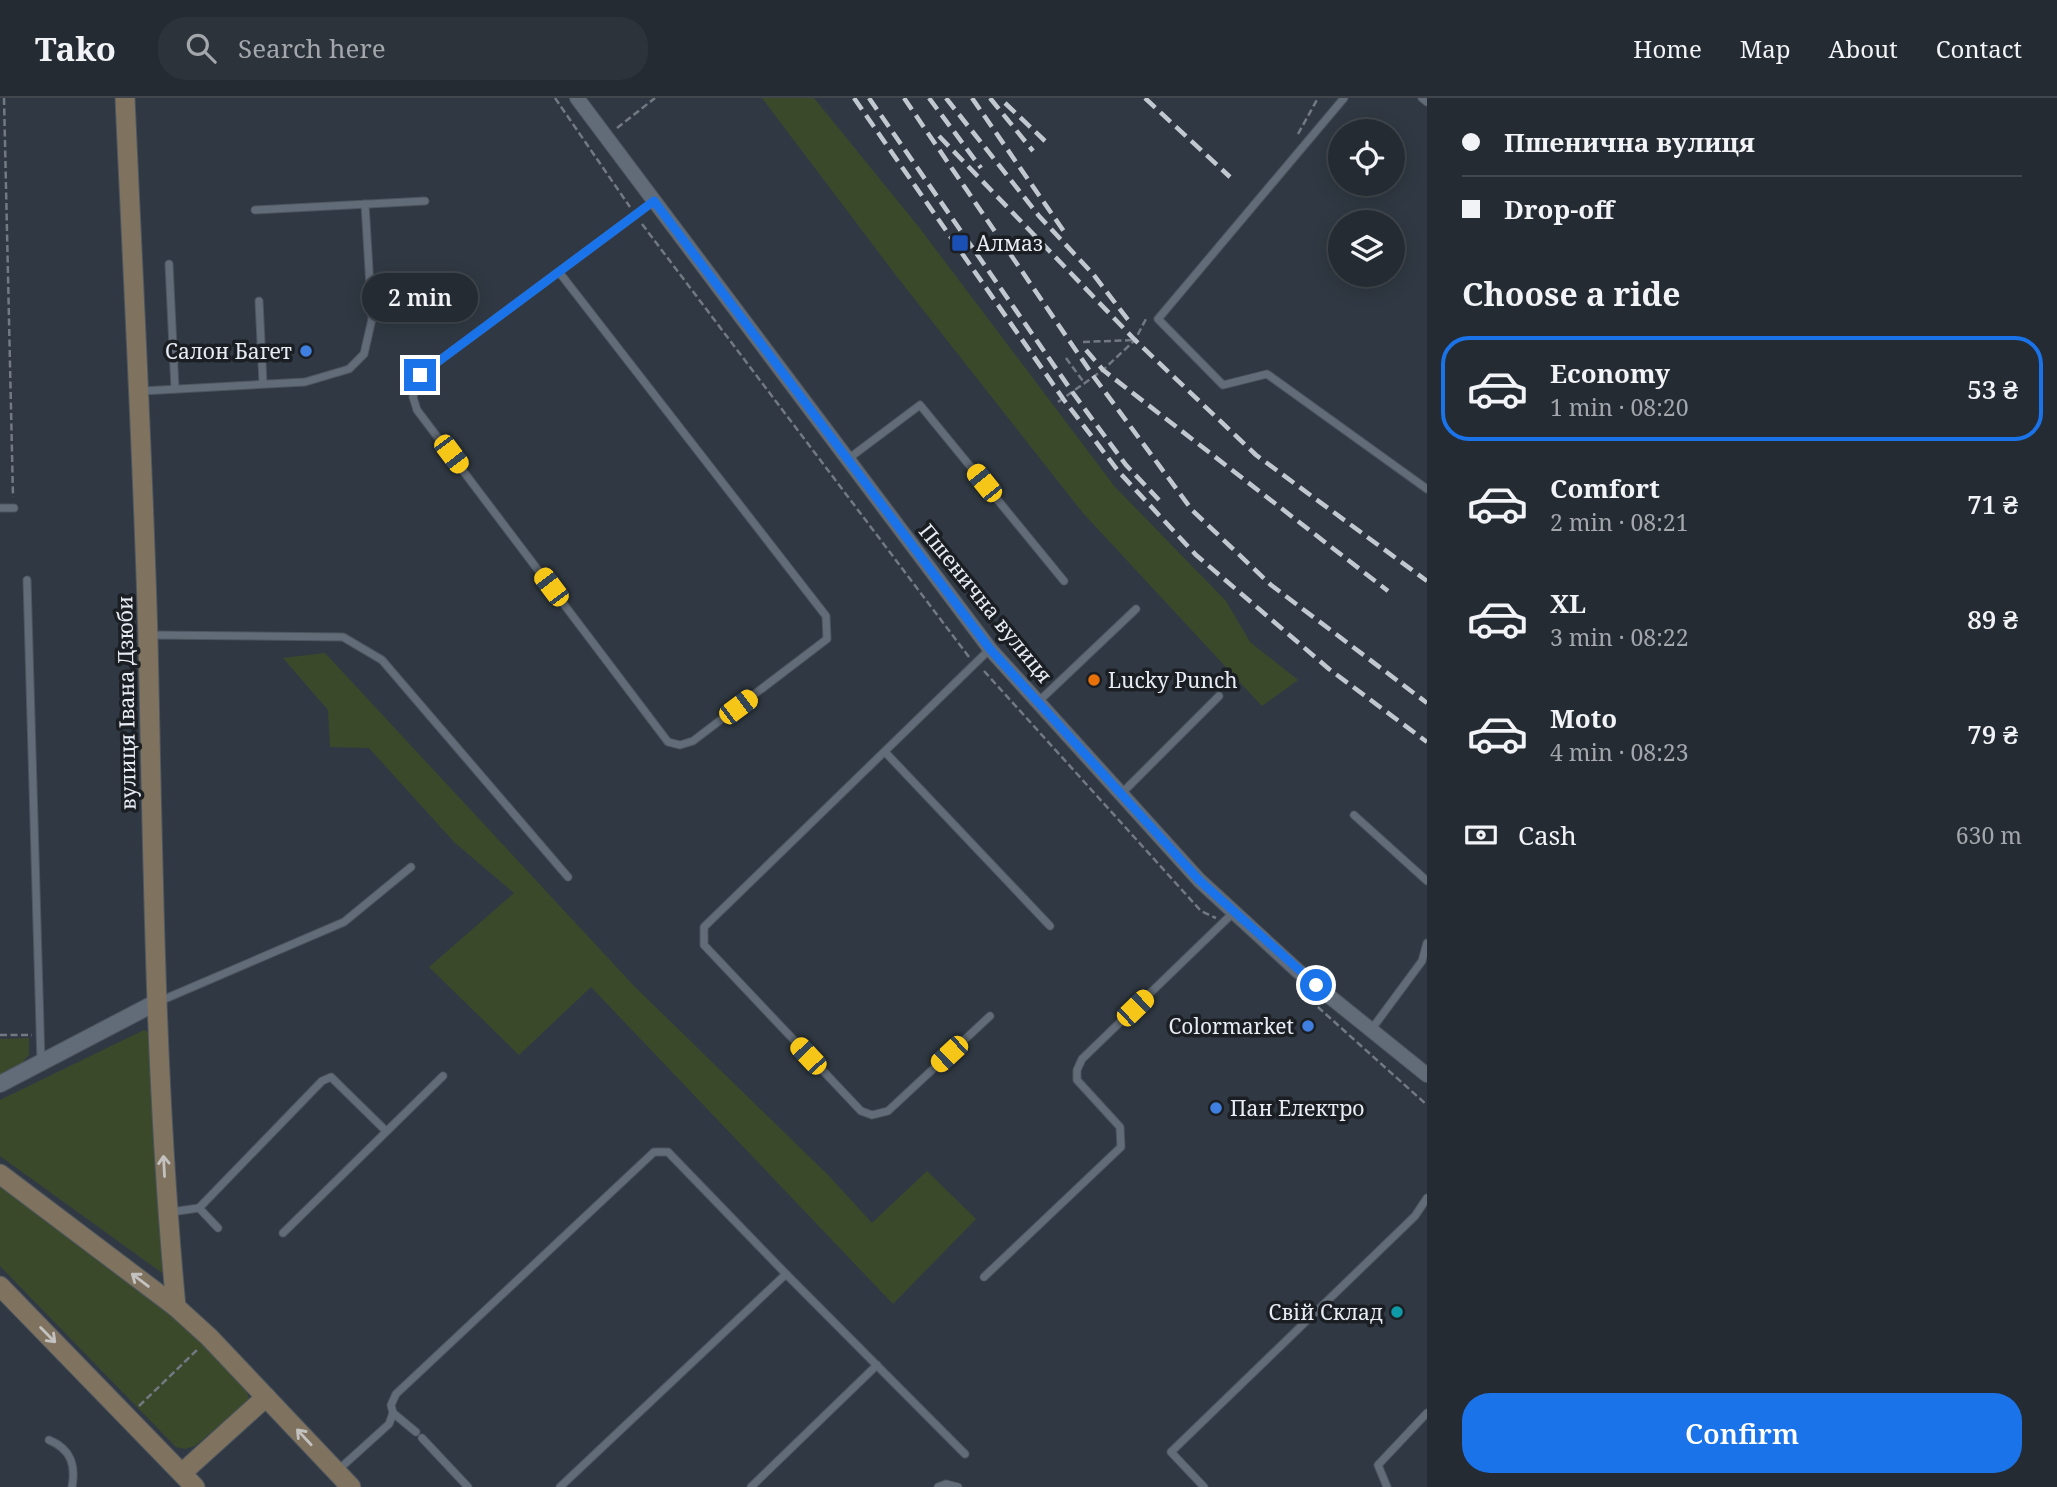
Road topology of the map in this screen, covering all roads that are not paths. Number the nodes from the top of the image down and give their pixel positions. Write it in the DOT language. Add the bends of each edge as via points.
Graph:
graph roads {
  1 [pos="125,98"];
  2 [pos="577,98"];
  3 [pos="1344,98"];
  4 [pos="1422,98"];
  5 [pos="1427,102"];
  6 [pos="425,201"];
  7 [pos="654,201"];
  8 [pos="365,204"];
  9 [pos="256,210"];
  10 [pos="169,264"];
  11 [pos="559,272"];
  12 [pos="259,301"];
  13 [pos="263,383"];
  14 [pos="175,389"];
  15 [pos="138,391"];
  16 [pos="847,459"];
  17 [pos="1427,489"];
  18 [pos="0,508"];
  19 [pos="14,508"];
  20 [pos="27,580"];
  21 [pos="1064,581"];
  22 [pos="1136,609"];
  23 [pos="148,635"];
  24 [pos="990,649"];
  25 [pos="1219,696"];
  26 [pos="1038,702"];
  27 [pos="886,752"];
  28 [pos="1121,793"];
  29 [pos="1354,815"];
  30 [pos="411,867"];
  31 [pos="568,877"];
  32 [pos="1427,881"];
  33 [pos="1234,912"];
  34 [pos="1050,926"];
  35 [pos="1427,943"];
  36 [pos="155,1003"];
  37 [pos="990,1016"];
  38 [pos="1371,1030"];
  39 [pos="41,1063"];
  40 [pos="1427,1075"];
  41 [pos="443,1076"];
  42 [pos="0,1084"];
  43 [pos="386,1131"];
  44 [pos="0,1174"];
  45 [pos="1427,1198"];
  46 [pos="199,1208"];
  47 [pos="167,1213"];
  48 [pos="218,1228"];
  49 [pos="283,1233"];
  50 [pos="786,1274"];
  51 [pos="984,1277"];
  52 [pos="0,1286"];
  53 [pos="176,1307"];
  54 [pos="877,1365"];
  55 [pos="266,1397"];
  56 [pos="393,1413"];
  57 [pos="1427,1413"];
  58 [pos="49,1440"];
  59 [pos="965,1454"];
  60 [pos="336,1471"];
  61 [pos="188,1480"];
  62 [pos="72,1487"];
  63 [pos="351,1487"];
  64 [pos="468,1487"];
  65 [pos="560,1487"];
  66 [pos="751,1487"];
  67 [pos="938,1487"];
  68 [pos="958,1487"];
  69 [pos="1204,1487"];
  70 [pos="1387,1487"];
  1 -- 15 [label="main road, вулиця Івана Дзюби"];
  2 -- 7 [label="street, Пшенична вулиця"];
  3 -- 17 [label="lane" via="1158,319 1223,385 1268,374"];
  4 -- 5 [label="lane"];
  6 -- 8 [label="lane"];
  7 -- 11 [label="lane"];
  7 -- 16 [label="street, Пшенична вулиця"];
  8 -- 9 [label="lane"];
  8 -- 13 [label="lane" via="372,318 363,354 349,369 333,376"];
  10 -- 14 [label="lane"];
  11 -- 11 [label="lane" via="420,375 414,397 417,410 668,742 680,745 693,741 827,639 826,616"];
  12 -- 13 [label="lane"];
  13 -- 14 [label="lane"];
  14 -- 15 [label="lane"];
  15 -- 23 [label="main road, вулиця Івана Дзюби"];
  16 -- 21 [label="lane" via="920,405"];
  16 -- 24 [label="street, Пшенична вулиця"];
  18 -- 19 [label="lane"];
  20 -- 39 [label="lane"];
  22 -- 26 [label="lane"];
  23 -- 31 [label="lane" via="343,637 362,647 382,660"];
  23 -- 36 [label="main road, вулиця Івана Дзюби"];
  24 -- 26 [label="street, Пшенична вулиця"];
  24 -- 27 [label="lane"];
  25 -- 28 [label="lane"];
  26 -- 28 [label="street, Пшенична вулиця"];
  27 -- 34 [label="lane"];
  27 -- 37 [label="lane" via="704,927 704,945 861,1111 872,1115 888,1111"];
  28 -- 33 [label="street, Пшенична вулиця"];
  29 -- 32 [label="lane"];
  30 -- 36 [label="lane" via="344,922"];
  33 -- 38 [label="street, Пшенична вулиця"];
  33 -- 51 [label="lane" via="1082,1059 1077,1080 1120,1128 1121,1147"];
  35 -- 38 [label="lane" via="1422,961"];
  36 -- 39 [label="street"];
  47 -- 36 [label="main road, вулиця Івана Дзюби, one-way"];
  38 -- 40 [label="street, Пшенична вулиця"];
  39 -- 42 [label="street"];
  41 -- 43 [label="lane"];
  43 -- 46 [label="lane" via="331,1077 322,1081"];
  43 -- 49 [label="lane"];
  53 -- 44 [label="main road, one-way"];
  45 -- 69 [label="lane" via="1415,1216 1171,1452"];
  46 -- 47 [label="lane"];
  46 -- 48 [label="lane"];
  47 -- 53 [label="main road, вулиця Івана Дзюби"];
  50 -- 54 [label="lane"];
  50 -- 56 [label="lane" via="668,1152 654,1152 396,1394"];
  50 -- 65 [label="lane"];
  52 -- 61 [label="main road, one-way"];
  53 -- 55 [label="main road"];
  54 -- 59 [label="lane"];
  54 -- 66 [label="lane"];
  60 -- 55 [label="main road, one-way"];
  55 -- 61 [label="main road"];
  56 -- 60 [label="lane" via="388,1424"];
  56 -- 64 [label="lane"];
  57 -- 70 [label="lane" via="1378,1465"];
  58 -- 62 [label="lane" via="71,1458"];
  60 -- 63 [label="main road"];
  67 -- 68 [label="lane"];
}
